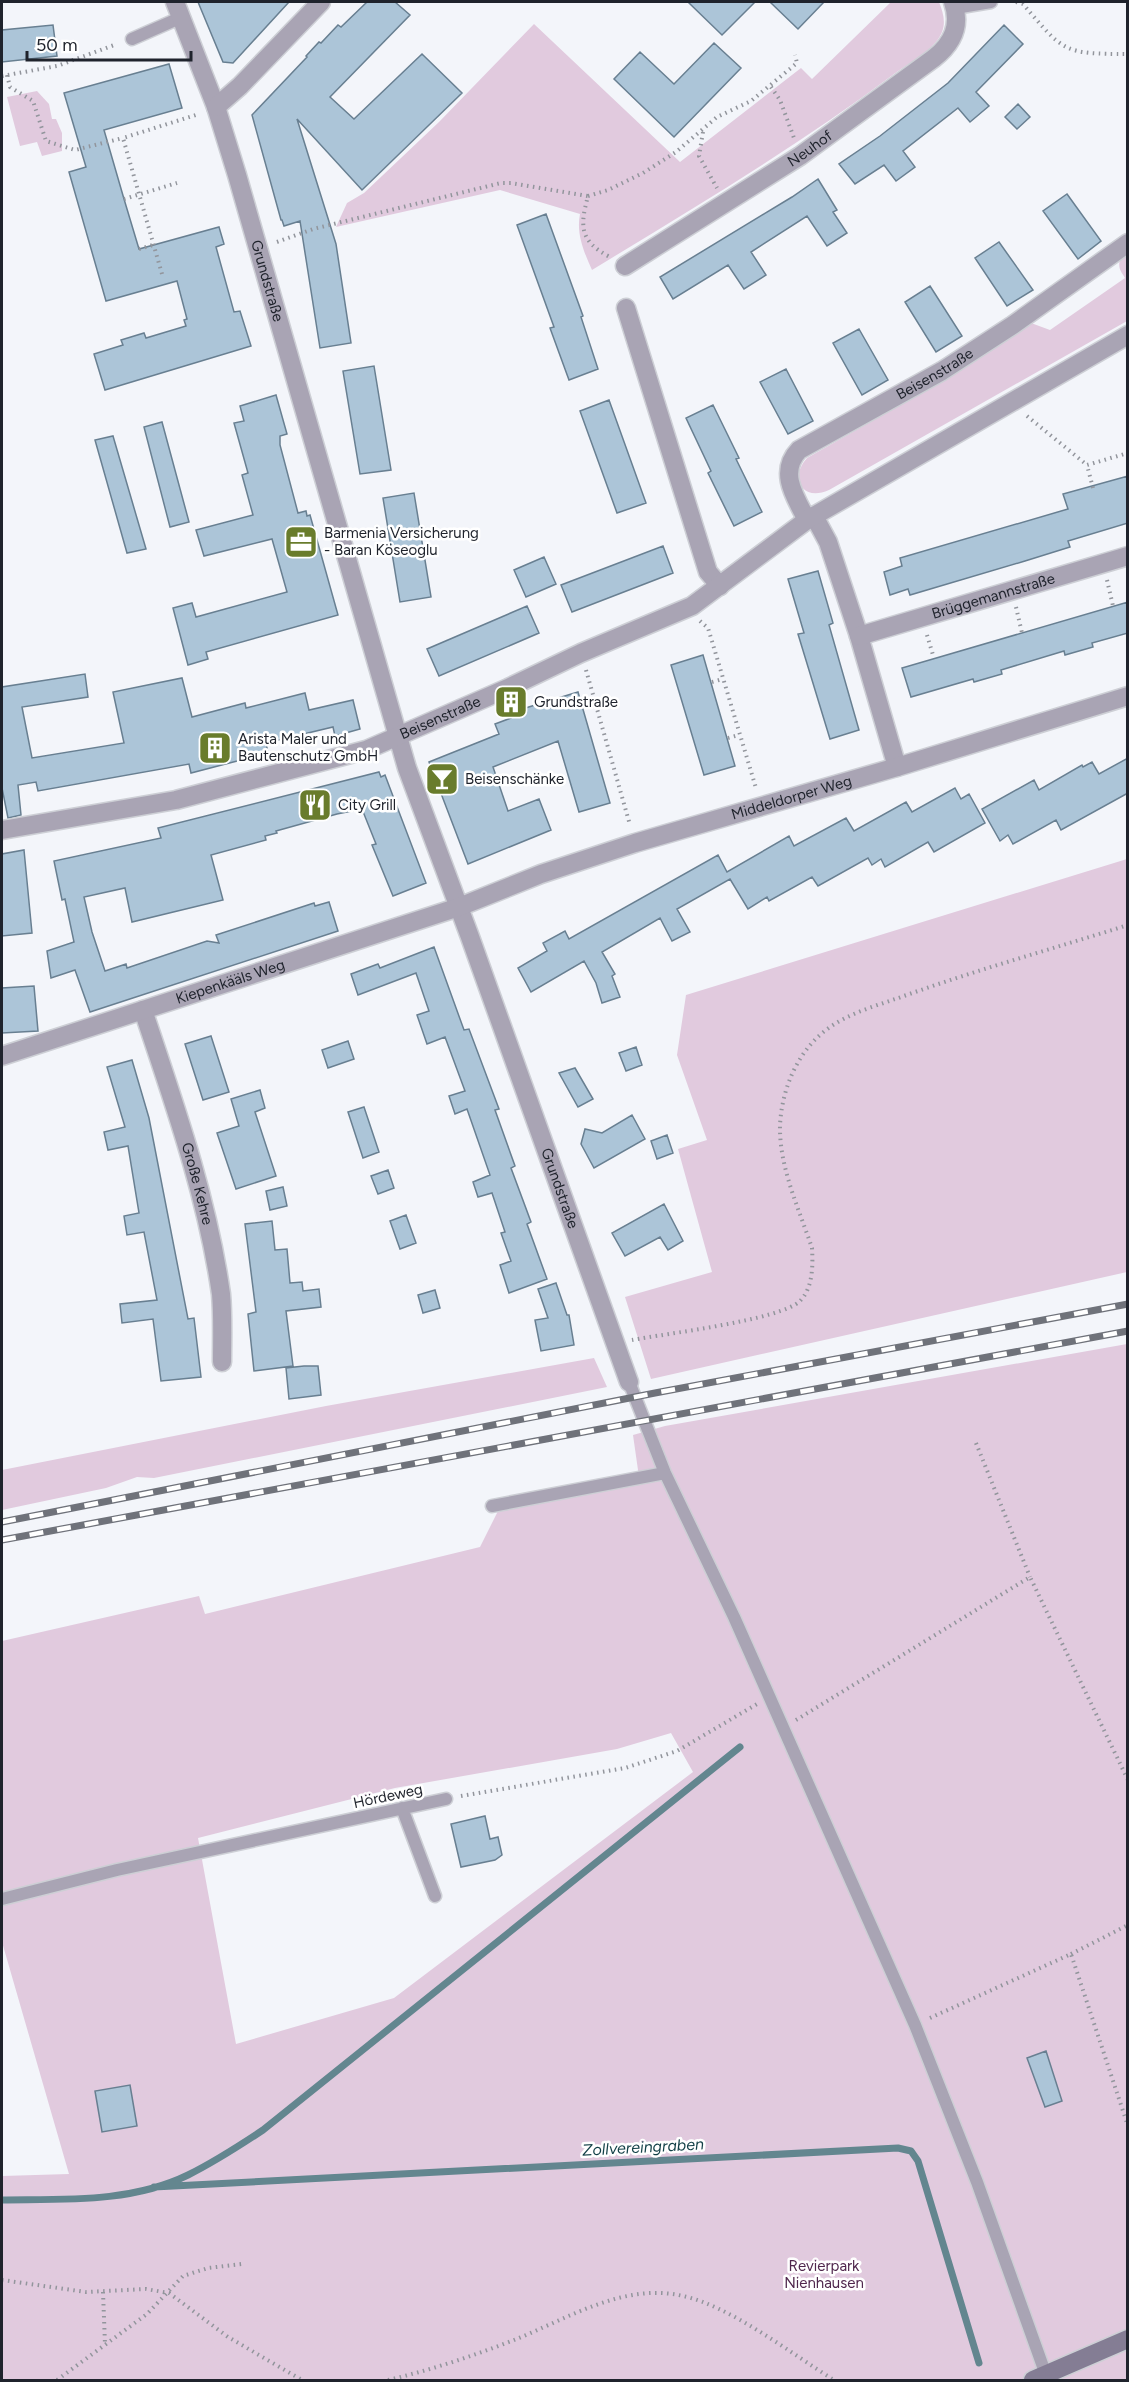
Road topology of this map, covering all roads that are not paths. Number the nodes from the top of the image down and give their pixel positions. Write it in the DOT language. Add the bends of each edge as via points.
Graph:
graph roads {
  1 [pos="321,2"];
  2 [pos="991,2"];
  3 [pos="954,5"];
  4 [pos="178,9"];
  5 [pos="132,39"];
  6 [pos="216,108"];
  7 [pos="1128,243"];
  8 [pos="625,266"];
  9 [pos="626,308"];
  10 [pos="1128,335"];
  11 [pos="811,518"];
  12 [pos="1128,556"];
  13 [pos="720,586"];
  14 [pos="859,636"];
  15 [pos="1128,696"];
  16 [pos="398,734"];
  17 [pos="897,767"];
  18 [pos="2,830"];
  19 [pos="459,907"];
  20 [pos="143,1010"];
  21 [pos="2,1056"];
  22 [pos="222,1362"];
  23 [pos="629,1382"];
  24 [pos="665,1473"];
  25 [pos="492,1506"];
  26 [pos="446,1799"];
  27 [pos="402,1808"];
  28 [pos="435,1896"];
  29 [pos="2,1899"];
  30 [pos="1128,2339"];
  31 [pos="1039,2378"];
  1 -- 6 [label="street"];
  2 -- 3 [label="lane"];
  3 -- 8 [label="street, Neuhof" via="956,23 947,48 800,156"];
  4 -- 5 [label="lane"];
  4 -- 6 [label="street, Grundstraße"];
  6 -- 16 [label="street, Grundstraße"];
  7 -- 11 [label="street, Beisenstraße" via="942,371 799,450 791,458 788,478"];
  9 -- 13 [label="street" via="708,573"];
  10 -- 11 [label="street, Beisenstraße"];
  11 -- 13 [label="street, Beisenstraße"];
  11 -- 14 [label="street" via="828,542"];
  12 -- 14 [label="street, Brüggemannstraße"];
  13 -- 16 [label="street, Beisenstraße" via="692,606"];
  14 -- 17 [label="street"];
  15 -- 17 [label="street, Middeldorper Weg"];
  16 -- 18 [label="street, Beisenstraße" via="366,750 176,800"];
  16 -- 19 [label="street, Grundstraße"];
  17 -- 19 [label="street, Middeldorper Weg" via="635,843"];
  19 -- 20 [label="street, Kiepenkääls Weg"];
  19 -- 23 [label="street, Grundstraße"];
  20 -- 21 [label="street, Kiepenkääls Weg"];
  20 -- 22 [label="street, Große Kehre" via="178,1114 211,1236 221,1296"];
  23 -- 24 [label="lane"];
  24 -- 25 [label="lane"];
  24 -- 31 [label="lane" via="734,1617 915,2025 977,2182"];
  26 -- 27 [label="lane, Hördeweg"];
  27 -- 28 [label="lane"];
  27 -- 29 [label="lane, Hördeweg" via="105,1872"];
  30 -- 31 [label="street"];
}
